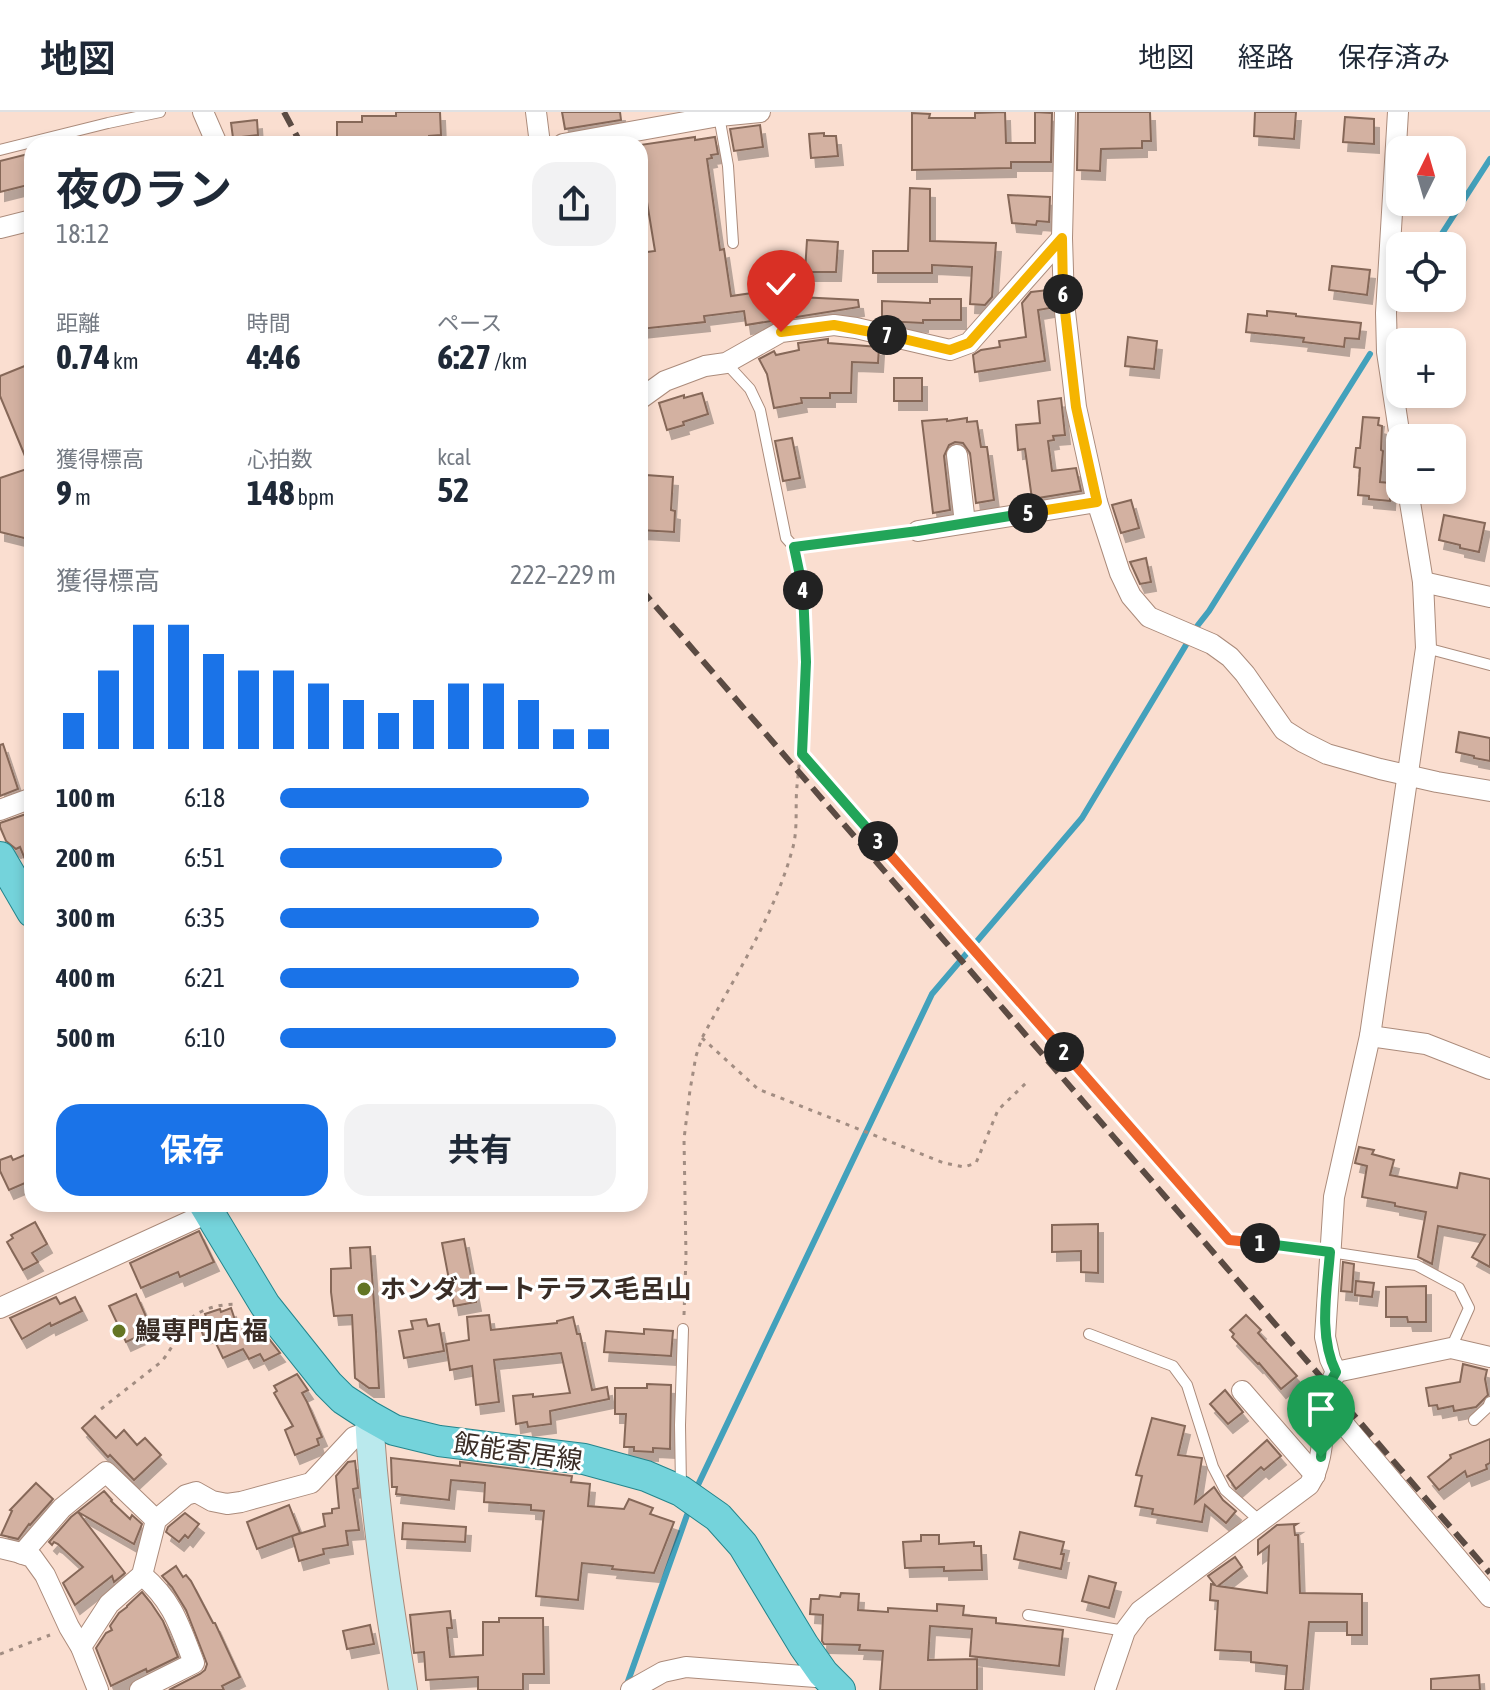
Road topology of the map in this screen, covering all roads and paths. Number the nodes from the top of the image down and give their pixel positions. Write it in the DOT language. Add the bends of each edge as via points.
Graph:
graph roads {
  1 [pos="160,112"];
  2 [pos="203,112"];
  3 [pos="536,112"];
  4 [pos="760,112"];
  5 [pos="1065,112"];
  6 [pos="1398,112"];
  7 [pos="719,116"];
  8 [pos="106,117"];
  9 [pos="45,136"];
  10 [pos="214,136"];
  11 [pos="539,136"];
  12 [pos="608,136"];
  13 [pos="24,143"];
  14 [pos="0,150"];
  15 [pos="24,222"];
  16 [pos="0,228"];
  17 [pos="1062,238"];
  18 [pos="733,243"];
  19 [pos="726,363"];
  20 [pos="648,393"];
  21 [pos="1398,424"];
  22 [pos="957,455"];
  23 [pos="1097,502"];
  24 [pos="1410,504"];
  25 [pos="965,523"];
  26 [pos="918,531"];
  27 [pos="794,547"];
  28 [pos="1423,582"];
  29 [pos="1490,597"];
  30 [pos="1426,648"];
  31 [pos="1490,665"];
  32 [pos="802,754"];
  33 [pos="1408,776"];
  34 [pos="1490,791"];
  35 [pos="24,801"];
  36 [pos="0,810"];
  37 [pos="0,857"];
  38 [pos="24,898"];
  39 [pos="1370,1036"];
  40 [pos="702,1038"];
  41 [pos="1489,1064"];
  42 [pos="1026,1083"];
  43 [pos="208,1212"];
  44 [pos="213,1212"];
  45 [pos="1330,1252"];
  46 [pos="265,1305"];
  47 [pos="0,1308"];
  48 [pos="683,1329"];
  49 [pos="1089,1334"];
  50 [pos="1451,1348"];
  51 [pos="1490,1357"];
  52 [pos="1336,1372"];
  53 [pos="1242,1391"];
  54 [pos="1490,1402"];
  55 [pos="1326,1403"];
  56 [pos="101,1409"];
  57 [pos="1474,1420"];
  58 [pos="369,1424"];
  59 [pos="1315,1475"];
  60 [pos="681,1491"];
  61 [pos="156,1520"];
  62 [pos="1260,1521"];
  63 [pos="0,1548"];
  64 [pos="22,1554"];
  65 [pos="142,1575"];
  66 [pos="1490,1597"];
  67 [pos="1028,1615"];
  68 [pos="69,1627"];
  69 [pos="1125,1631"];
  70 [pos="81,1647"];
  71 [pos="0,1654"];
  72 [pos="834,1684"];
  73 [pos="98,1690"];
  74 [pos="140,1690"];
  75 [pos="403,1690"];
  76 [pos="631,1690"];
  77 [pos="1105,1690"];
  1 -- 8 [label="lane"];
  2 -- 10 [label="street"];
  3 -- 11 [label="street"];
  4 -- 7 [label="street"];
  5 -- 17 [label="street"];
  6 -- 21 [label="street" via="1386,313"];
  7 -- 12 [label="street"];
  7 -- 18 [label="lane"];
  8 -- 9 [label="lane"];
  13 -- 14 [label="lane"];
  15 -- 16 [label="street"];
  17 -- 19 [label="street" via="969,343 950,350 834,325 781,332"];
  17 -- 23 [label="street" via="1076,407"];
  19 -- 20 [label="street" via="665,381"];
  19 -- 27 [label="lane" via="750,389 760,410 786,538"];
  22 -- 25 [label="street"];
  23 -- 25 [label="street"];
  23 -- 33 [label="street" via="1120,573 1149,617 1230,657 1284,730 1303,742 1327,754"];
  24 -- 28 [label="street"];
  25 -- 26 [label="street"];
  26 -- 27 [label="lane"];
  27 -- 32 [label="path" via="803,591 806,662"];
  28 -- 29 [label="street"];
  28 -- 30 [label="street"];
  30 -- 31 [label="lane"];
  30 -- 33 [label="street"];
  32 -- 40 [label="path" via="794,844 770,909"];
  32 -- 45 [label="path" via="1229,1240"];
  33 -- 34 [label="street"];
  33 -- 39 [label="street"];
  35 -- 36 [label="street"];
  37 -- 38 [label="main road"];
  39 -- 41 [label="street" via="1426,1044"];
  39 -- 45 [label="street" via="1334,1197"];
  40 -- 42 [label="path" via="758,1089 964,1167 976,1163 998,1110"];
  40 -- 48 [label="path" via="684,1139"];
  43 -- 47 [label="street"];
  44 -- 46 [label="main road, 飯能寄居線"];
  45 -- 50 [label="lane" via="1416,1265 1459,1288 1469,1308"];
  45 -- 52 [label="street" via="1325,1337"];
  46 -- 56 [label="path" via="223,1304 196,1314 161,1362"];
  46 -- 58 [label="main road, 飯能寄居線" via="328,1384"];
  48 -- 60 [label="lane"];
  49 -- 62 [label="lane" via="1173,1366 1187,1385 1225,1490"];
  50 -- 51 [label="street"];
  50 -- 52 [label="street"];
  52 -- 55 [label="street"];
  53 -- 59 [label="street"];
  54 -- 57 [label="lane"];
  55 -- 59 [label="street"];
  55 -- 66 [label="street"];
  58 -- 60 [label="main road, 飯能寄居線" via="439,1441 584,1459"];
  58 -- 61 [label="street" via="311,1483 227,1504 196,1492"];
  58 -- 75 [label="main road"];
  59 -- 62 [label="street"];
  60 -- 72 [label="main road, 飯能寄居線" via="718,1517 743,1545 804,1646"];
  61 -- 64 [label="street" via="106,1472 62,1508"];
  61 -- 65 [label="street"];
  62 -- 69 [label="street" via="1140,1611"];
  63 -- 64 [label="street"];
  64 -- 68 [label="street" via="32,1557 45,1575"];
  65 -- 70 [label="street" via="109,1604"];
  65 -- 74 [label="street" via="175,1612 194,1663"];
  67 -- 69 [label="lane"];
  68 -- 70 [label="street"];
  68 -- 71 [label="path"];
  69 -- 77 [label="street"];
  70 -- 73 [label="street"];
  72 -- 76 [label="street" via="686,1667 663,1672"];
}
